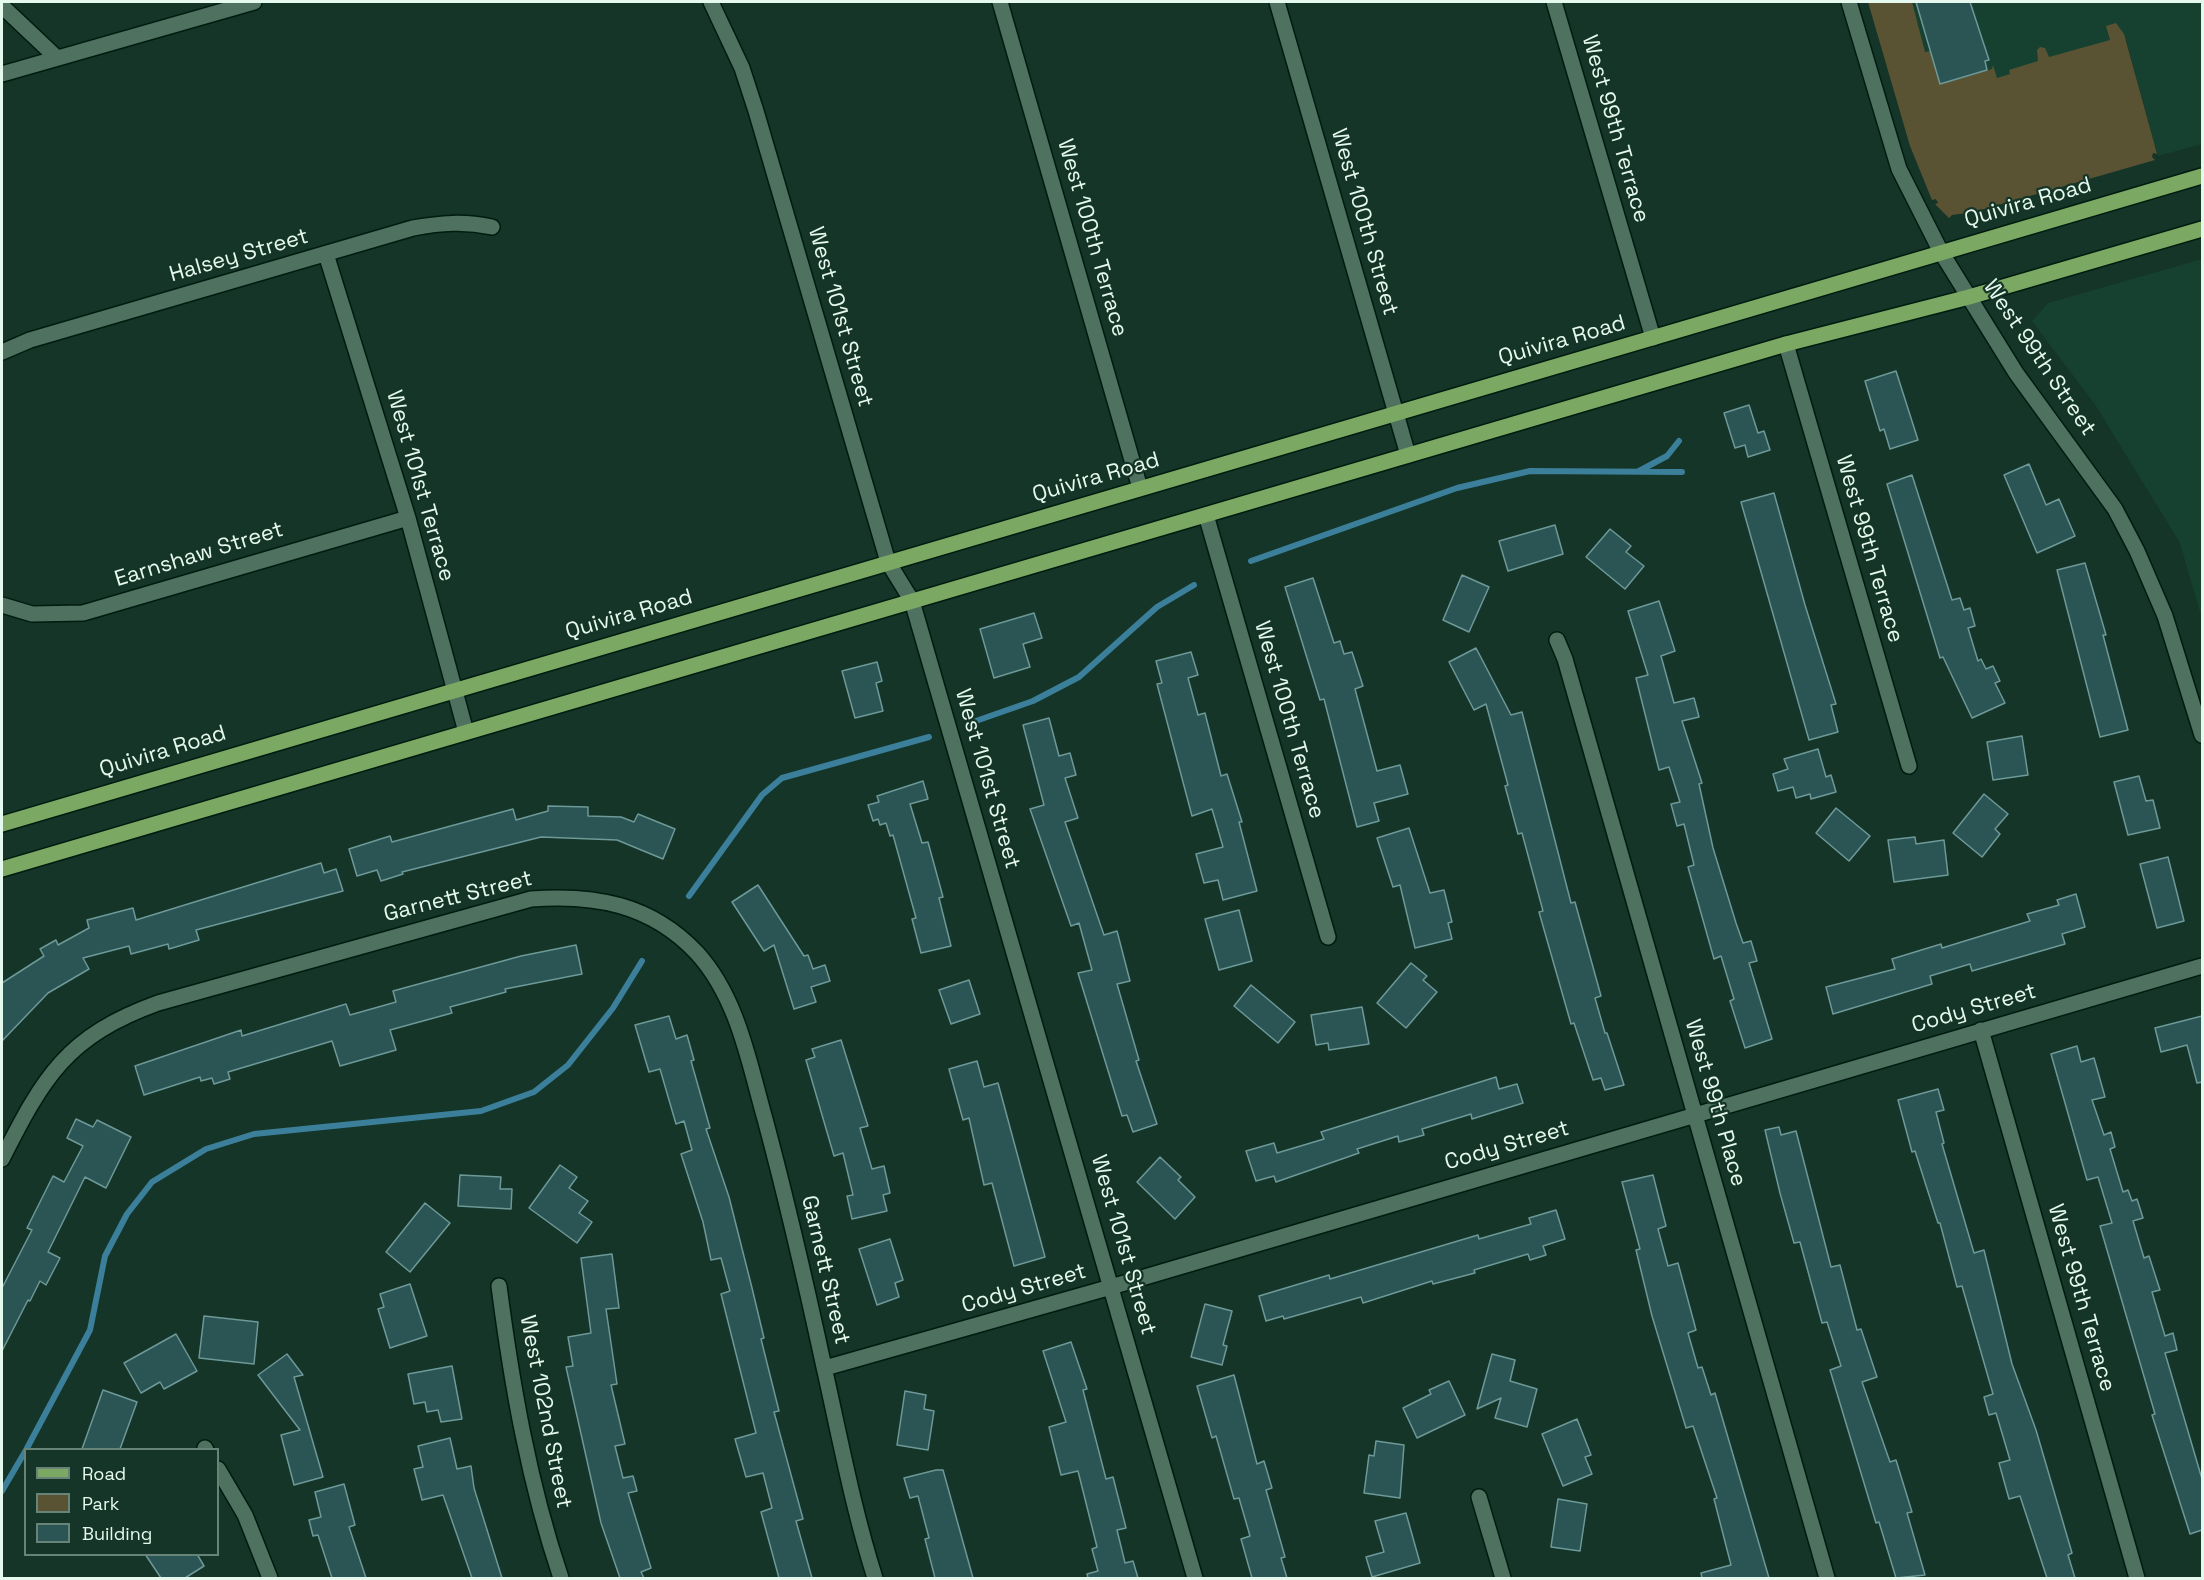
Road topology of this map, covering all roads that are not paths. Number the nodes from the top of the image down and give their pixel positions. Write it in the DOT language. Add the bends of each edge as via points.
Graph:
graph roads {
  1 [pos="711,2"];
  2 [pos="1000,2"];
  3 [pos="1277,2"];
  4 [pos="1554,2"];
  5 [pos="1849,2"];
  6 [pos="248,3"];
  7 [pos="2,6"];
  8 [pos="57,58"];
  9 [pos="2,74"];
  10 [pos="2202,176"];
  11 [pos="492,227"];
  12 [pos="2202,229"];
  13 [pos="1941,252"];
  14 [pos="326,254"];
  15 [pos="1969,297"];
  16 [pos="1653,338"];
  17 [pos="1786,344"];
  18 [pos="2,352"];
  19 [pos="1396,412"];
  20 [pos="1408,455"];
  21 [pos="1140,488"];
  22 [pos="1206,515"];
  23 [pos="408,518"];
  24 [pos="888,562"];
  25 [pos="912,601"];
  26 [pos="2,605"];
  27 [pos="1557,639"];
  28 [pos="454,690"];
  29 [pos="466,732"];
  30 [pos="2202,735"];
  31 [pos="1909,766"];
  32 [pos="2,824"];
  33 [pos="2,869"];
  34 [pos="1328,938"];
  35 [pos="2202,966"];
  36 [pos="1981,1030"];
  37 [pos="1695,1115"];
  38 [pos="2,1158"];
  39 [pos="499,1287"];
  40 [pos="1111,1287"];
  41 [pos="825,1368"];
  42 [pos="219,1471"];
  43 [pos="1479,1497"];
  44 [pos="270,1578"];
  45 [pos="561,1578"];
  46 [pos="875,1578"];
  47 [pos="1195,1578"];
  48 [pos="1503,1578"];
  49 [pos="1827,1578"];
  50 [pos="2137,1578"];
  1 -- 24 [label="street, West 101st Street" via="742,68 756,111"];
  2 -- 21 [label="street, West 100th Terrace"];
  3 -- 19 [label="street, West 100th Street"];
  4 -- 16 [label="street, West 99th Terrace"];
  5 -- 13 [label="street, West 99th Street" via="1899,169"];
  6 -- 8 [label="street"];
  7 -- 8 [label="street"];
  8 -- 9 [label="street"];
  10 -- 13 [label="main road, Quivira Road"];
  11 -- 14 [label="street, Halsey Street" via="470,222 441,223"];
  12 -- 15 [label="main road"];
  13 -- 15 [label="street, West 99th Street"];
  13 -- 16 [label="main road, Quivira Road"];
  14 -- 18 [label="street, Halsey Street" via="30,340"];
  14 -- 23 [label="street, West 101st Terrace"];
  15 -- 17 [label="main road"];
  15 -- 30 [label="street, West 99th Street" via="2016,373 2115,509 2169,626"];
  16 -- 19 [label="main road, Quivira Road"];
  17 -- 20 [label="main road"];
  17 -- 31 [label="street, West 99th Terrace"];
  19 -- 20 [label="street, West 100th Street"];
  19 -- 21 [label="main road, Quivira Road"];
  20 -- 22 [label="main road"];
  21 -- 24 [label="main road, Quivira Road"];
  22 -- 25 [label="main road"];
  22 -- 34 [label="street, West 100th Terrace"];
  23 -- 26 [label="street, Earnshaw Street" via="83,613 32,614"];
  23 -- 28 [label="street, West 101st Terrace"];
  24 -- 25 [label="street, West 101st Street"];
  24 -- 28 [label="main road, Quivira Road"];
  25 -- 29 [label="main road"];
  25 -- 40 [label="street, West 101st Street"];
  27 -- 37 [label="street, West 99th Place"];
  28 -- 29 [label="street, West 101st Terrace"];
  28 -- 32 [label="main road, Quivira Road"];
  29 -- 33 [label="main road"];
  35 -- 36 [label="street, Cody Street"];
  36 -- 37 [label="street, Cody Street"];
  36 -- 50 [label="street, West 99th Terrace"];
  37 -- 40 [label="street, Cody Street"];
  37 -- 49 [label="street, West 99th Place"];
  38 -- 41 [label="street, Garnett Street" via="52,1070 87,1038 123,1016 531,899 585,897 621,905 684,941 710,969 729,1002 790,1213"];
  39 -- 45 [label="street, West 102nd Street" via="525,1453"];
  40 -- 41 [label="street, Cody Street"];
  40 -- 47 [label="street, West 101st Street"];
  41 -- 46 [label="street" via="845,1467"];
  42 -- 44 [label="street" via="248,1523"];
  43 -- 48 [label="street"];
}
